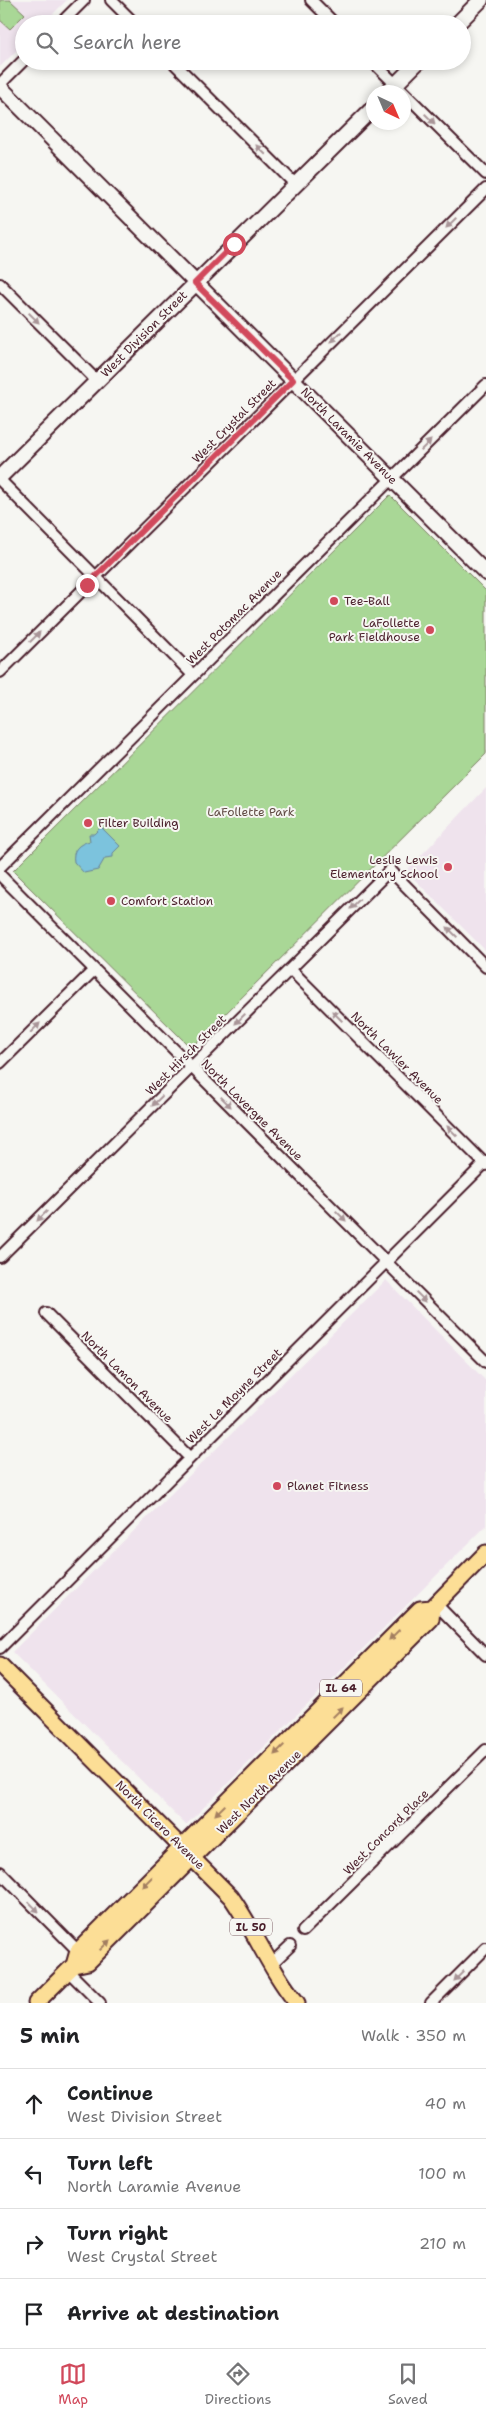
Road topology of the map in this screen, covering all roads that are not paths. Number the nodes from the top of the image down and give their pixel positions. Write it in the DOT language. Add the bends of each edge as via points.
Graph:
graph roads {
  1 [pos="84,0"];
  2 [pos="111,0"];
  3 [pos="311,0"];
  4 [pos="481,0"];
  5 [pos="69,15"];
  6 [pos="125,15"];
  7 [pos="326,15"];
  8 [pos="466,15"];
  9 [pos="15,69"];
  10 [pos="181,70"];
  11 [pos="379,70"];
  12 [pos="410,70"];
  13 [pos="0,85"];
  14 [pos="390,85"];
  15 [pos="395,85"];
  16 [pos="411,105"];
  17 [pos="366,115"];
  18 [pos="486,174"];
  19 [pos="295,184"];
  20 [pos="486,188"];
  21 [pos="195,283"];
  22 [pos="0,284"];
  23 [pos="293,380"];
  24 [pos="97,381"];
  25 [pos="486,385"];
  26 [pos="0,479"];
  27 [pos="392,479"];
  28 [pos="486,573"];
  29 [pos="96,577"];
  30 [pos="0,672"];
  31 [pos="193,675"];
  32 [pos="0,867"];
  33 [pos="0,875"];
  34 [pos="486,967"];
  35 [pos="290,969"];
  36 [pos="94,970"];
  37 [pos="0,1063"];
  38 [pos="192,1067"];
  39 [pos="486,1164"];
  40 [pos="0,1257"];
  41 [pos="386,1262"];
  42 [pos="46,1314"];
  43 [pos="486,1362"];
  44 [pos="190,1458"];
  45 [pos="486,1553"];
  46 [pos="434,1606"];
  47 [pos="0,1648"];
  48 [pos="486,1655"];
  49 [pos="0,1665"];
  50 [pos="486,1750"];
  51 [pos="182,1847"];
  52 [pos="192,1858"];
  53 [pos="0,1872"];
  54 [pos="303,1931"];
  55 [pos="290,1946"];
  56 [pos="486,1948"];
  57 [pos="73,1962"];
  58 [pos="270,1965"];
  59 [pos="36,2003"];
  60 [pos="100,2003"];
  61 [pos="297,2003"];
  62 [pos="431,2003"];
  1 -- 5 [label="street"];
  2 -- 6 [label="street"];
  3 -- 7 [label="street"];
  4 -- 8 [label="street"];
  9 -- 13 [label="street"];
  19 -- 10 [label="street, one-way"];
  11 -- 14 [label="street"];
  12 -- 15 [label="street"];
  13 -- 21 [label="street, North Laramie Avenue"];
  16 -- 18 [label="street, one-way"];
  17 -- 19 [label="street, West Division Street"];
  19 -- 21 [label="street, West Division Street"];
  20 -- 23 [label="street, West Crystal Street, one-way"];
  21 -- 23 [label="street, North Laramie Avenue"];
  21 -- 24 [label="street, West Division Street"];
  22 -- 24 [label="street, one-way"];
  23 -- 27 [label="street, North Laramie Avenue"];
  23 -- 29 [label="street, West Crystal Street"];
  24 -- 26 [label="street, West Division Street"];
  27 -- 25 [label="street, West Potomac Avenue, one-way"];
  26 -- 29 [label="street"];
  27 -- 28 [label="street, North Laramie Avenue"];
  27 -- 31 [label="street, West Potomac Avenue"];
  30 -- 29 [label="street, West Crystal Street, one-way"];
  29 -- 31 [label="street"];
  31 -- 32 [label="street, West Potomac Avenue"];
  33 -- 36 [label="street, North Lavergne Avenue"];
  34 -- 35 [label="street, West Hirsch Street, one-way" via="390,870"];
  35 -- 38 [label="street, West Hirsch Street, one-way"];
  39 -- 35 [label="street, North Lawler Avenue, one-way"];
  37 -- 36 [label="street, one-way"];
  36 -- 38 [label="street, North Lavergne Avenue"];
  38 -- 40 [label="street, West Hirsch Street, one-way"];
  38 -- 41 [label="street, North Lavergne Avenue, one-way"];
  39 -- 41 [label="street, West Le Moyne Street"];
  41 -- 43 [label="street, North Lavergne Avenue, one-way"];
  41 -- 44 [label="street, West Le Moyne Street"];
  42 -- 44 [label="street, North Lamon Avenue"];
  44 -- 47 [label="street, West Le Moyne Street"];
  45 -- 46 [label="main road, West North Avenue / IL 64"];
  46 -- 48 [label="street"];
  46 -- 51 [label="main road, West North Avenue / IL 64, one-way" via="422,1608"];
  52 -- 46 [label="main road, West North Avenue / IL 64, one-way" via="431,1619"];
  49 -- 51 [label="main road, North Cicero Avenue / IL 50"];
  50 -- 54 [label="street, West Concord Place"];
  51 -- 52 [label="main road, North Cicero Avenue / IL 50"];
  51 -- 57 [label="main road, West North Avenue / IL 64, one-way"];
  57 -- 52 [label="main road, West North Avenue / IL 64, one-way" via="88,1962"];
  52 -- 58 [label="main road, North Cicero Avenue / IL 50" via="231,1897 248,1920"];
  53 -- 57 [label="street, one-way"];
  55 -- 58 [label="street"];
  56 -- 62 [label="street, one-way"];
  57 -- 59 [label="main road, West North Avenue / IL 64"];
  57 -- 60 [label="street"];
  58 -- 61 [label="main road, North Cicero Avenue / IL 50"];
}
